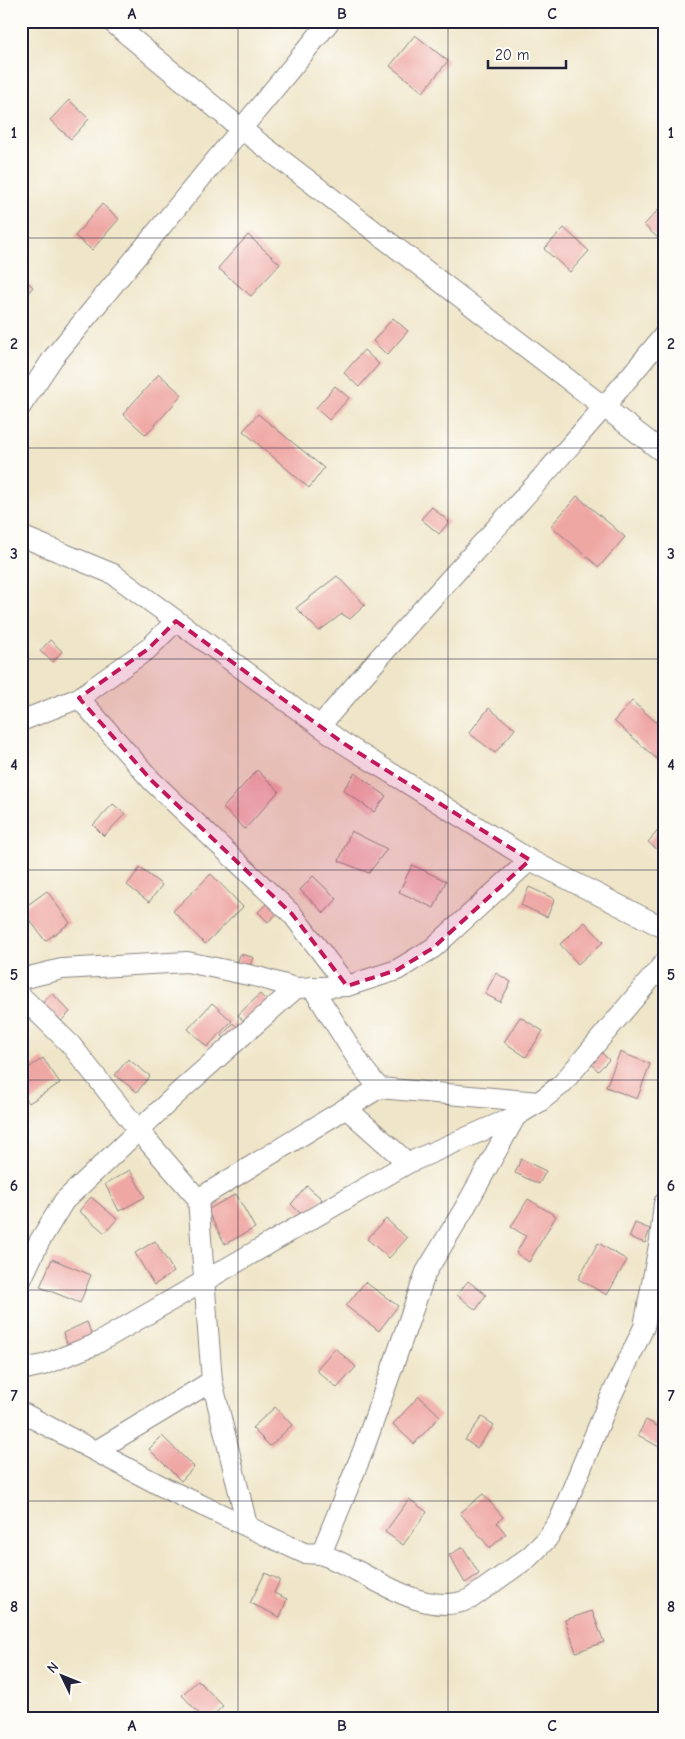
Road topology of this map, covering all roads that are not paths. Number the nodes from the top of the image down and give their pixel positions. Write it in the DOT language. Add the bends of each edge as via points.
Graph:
graph roads {
  1 [pos="111,21"];
  2 [pos="330,21"];
  3 [pos="240,128"];
  4 [pos="664,335"];
  5 [pos="21,406"];
  6 [pos="604,409"];
  7 [pos="664,453"];
  8 [pos="21,536"];
  9 [pos="176,621"];
  10 [pos="79,698"];
  11 [pos="21,721"];
  12 [pos="320,726"];
  13 [pos="530,860"];
  14 [pos="664,928"];
  15 [pos="664,963"];
  16 [pos="21,979"];
  17 [pos="347,986"];
  18 [pos="304,988"];
  19 [pos="21,996"];
  20 [pos="379,1088"];
  21 [pos="539,1102"];
  22 [pos="346,1108"];
  23 [pos="516,1116"];
  24 [pos="139,1131"];
  25 [pos="408,1163"];
  26 [pos="198,1199"];
  27 [pos="664,1204"];
  28 [pos="21,1280"];
  29 [pos="205,1282"];
  30 [pos="21,1370"];
  31 [pos="212,1381"];
  32 [pos="21,1412"];
  33 [pos="96,1451"];
  34 [pos="247,1525"];
  35 [pos="322,1554"];
  1 -- 3 [label="street"];
  2 -- 3 [label="street"];
  3 -- 5 [label="street" via="53,358"];
  3 -- 6 [label="street"];
  4 -- 6 [label="street"];
  6 -- 7 [label="street"];
  6 -- 12 [label="street" via="373,663"];
  8 -- 9 [label="street" via="114,574"];
  9 -- 10 [label="street" via="148,649"];
  9 -- 12 [label="street"];
  10 -- 11 [label="street"];
  10 -- 17 [label="street" via="152,781 292,914"];
  12 -- 13 [label="street"];
  13 -- 14 [label="street"];
  13 -- 17 [label="street" via="433,948 396,970"];
  15 -- 21 [label="street" via="562,1084"];
  16 -- 18 [label="street" via="62,969 187,962"];
  17 -- 18 [label="street"];
  18 -- 20 [label="street"];
  18 -- 24 [label="street" via="179,1092"];
  19 -- 24 [label="street" via="71,1045"];
  20 -- 21 [label="street"];
  20 -- 22 [label="street"];
  21 -- 23 [label="street"];
  22 -- 25 [label="street"];
  22 -- 26 [label="street"];
  23 -- 25 [label="street"];
  23 -- 35 [label="street" via="426,1272"];
  24 -- 26 [label="street"];
  24 -- 28 [label="street" via="64,1200"];
  25 -- 29 [label="street"];
  26 -- 29 [label="street"];
  27 -- 35 [label="street" via="644,1327 608,1403 560,1519 547,1539 529,1557 470,1599 448,1605 404,1595"];
  29 -- 30 [label="street" via="94,1345"];
  29 -- 31 [label="street"];
  31 -- 33 [label="street"];
  31 -- 34 [label="street"];
  32 -- 33 [label="street"];
  33 -- 34 [label="street" via="169,1490"];
  34 -- 35 [label="street" via="304,1553"];
}
